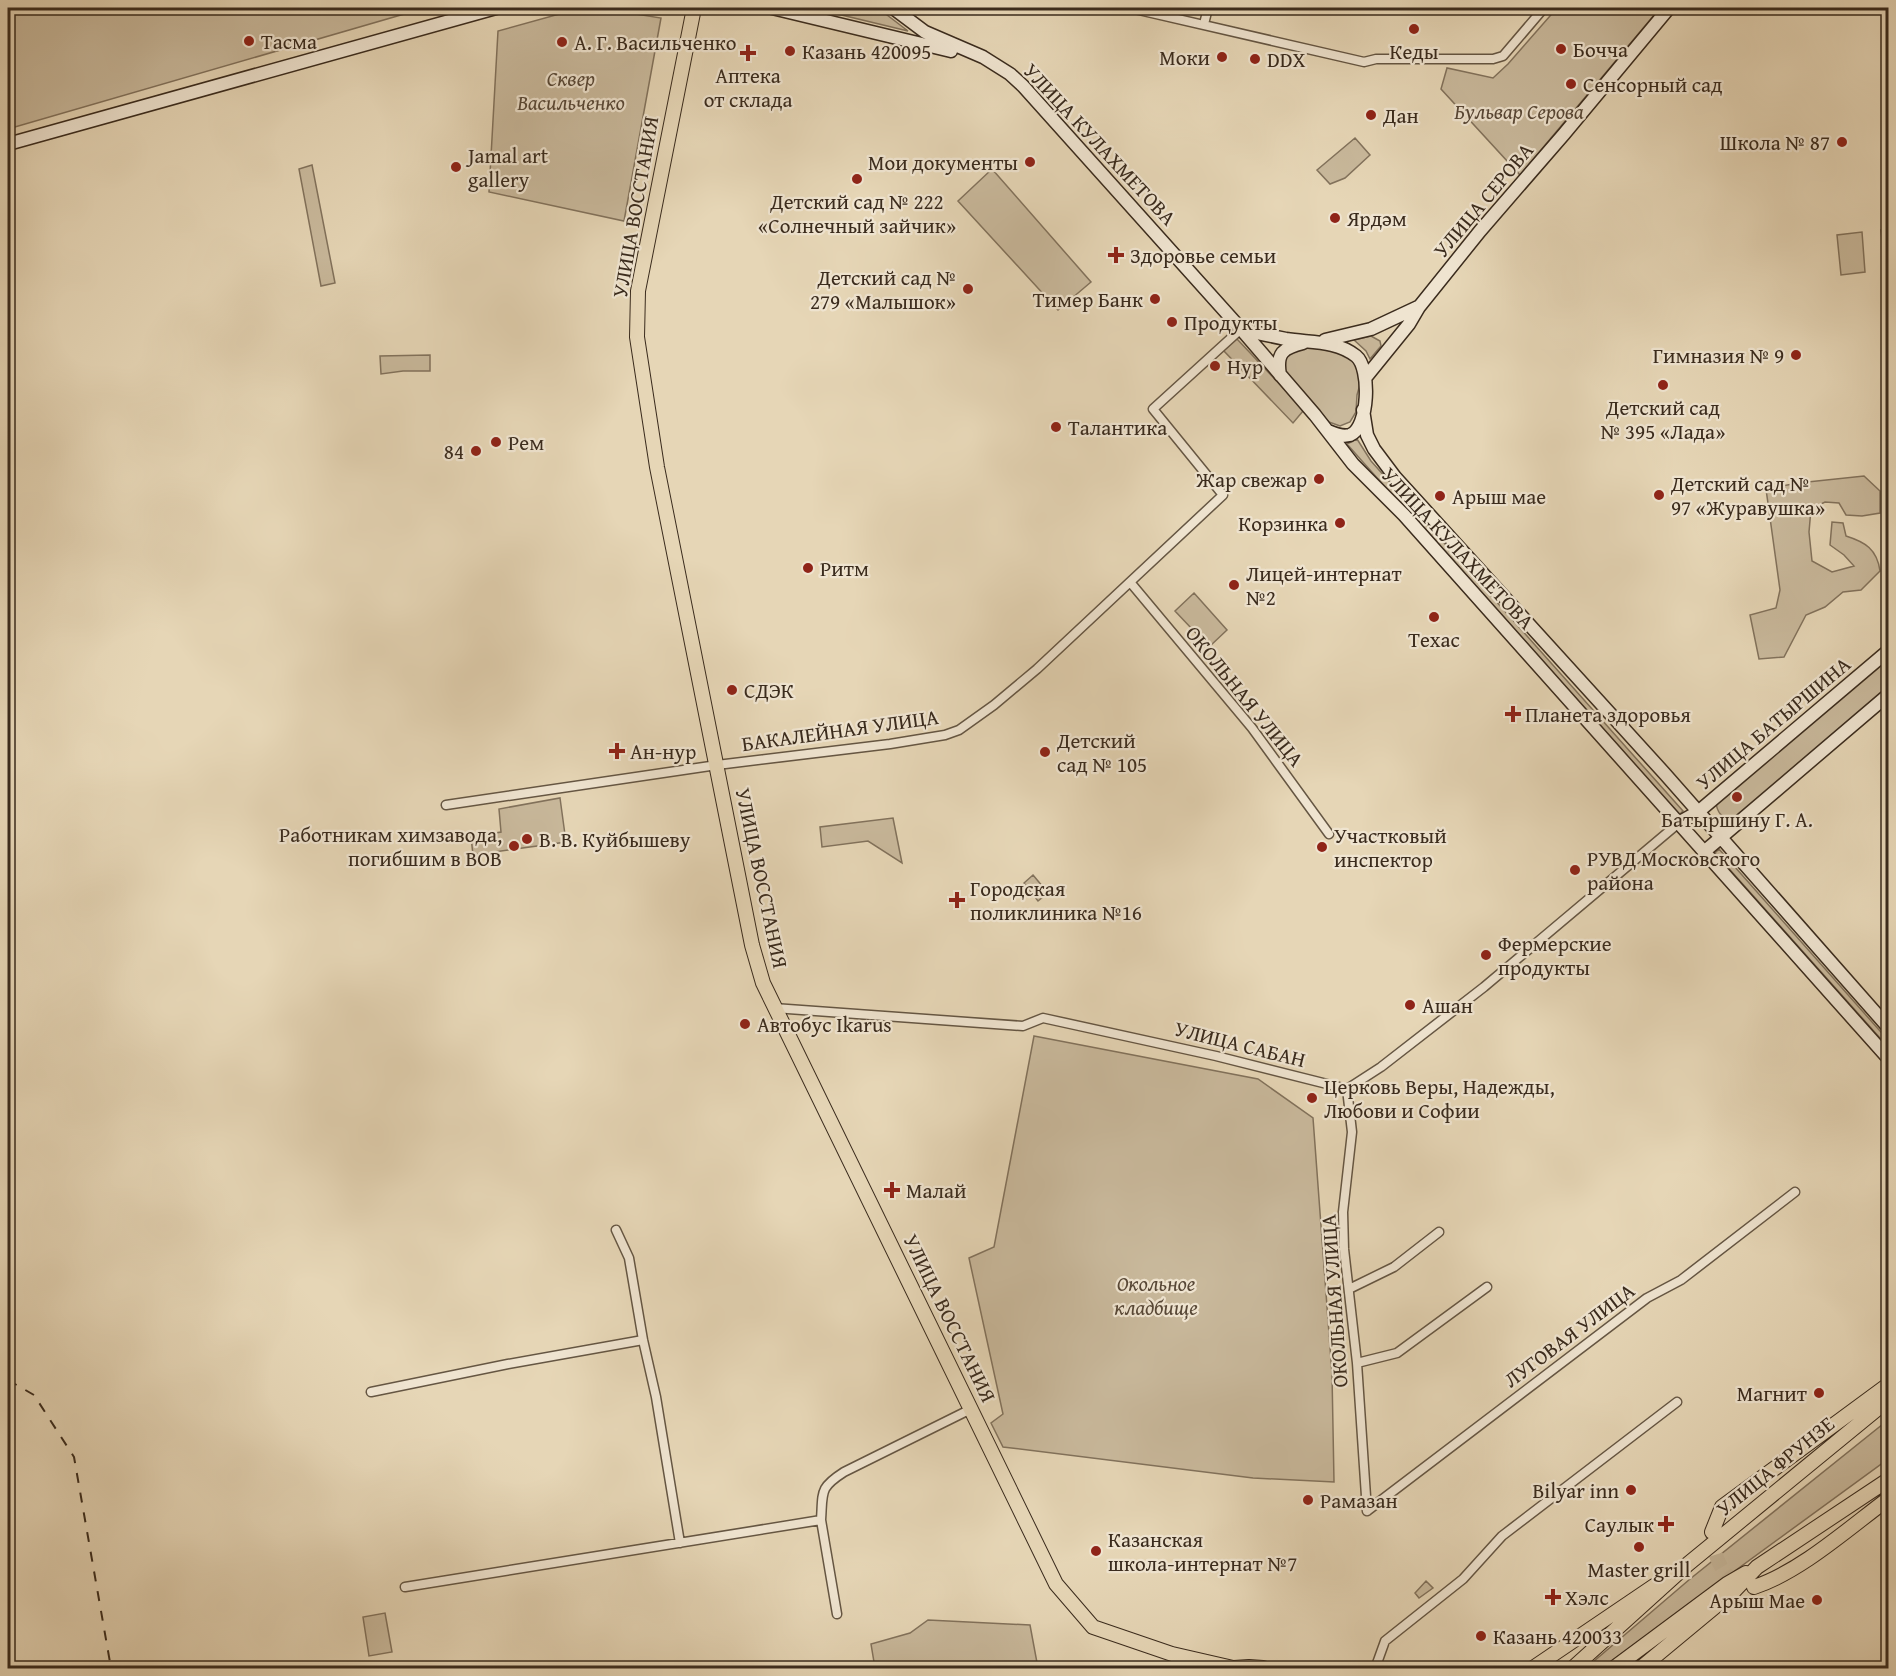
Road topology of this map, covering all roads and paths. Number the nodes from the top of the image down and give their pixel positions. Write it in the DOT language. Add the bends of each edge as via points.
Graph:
graph roads {
  1 [pos="496,8"];
  2 [pos="694,8"];
  3 [pos="772,8"];
  4 [pos="893,8"];
  5 [pos="1130,8"];
  6 [pos="1209,8"];
  7 [pos="1544,8"];
  8 [pos="1669,8"];
  9 [pos="811,12"];
  10 [pos="1204,24"];
  11 [pos="998,66"];
  12 [pos="8,144"];
  13 [pos="1419,307"];
  14 [pos="1241,329"];
  15 [pos="1313,342"];
  16 [pos="1280,375"];
  17 [pos="1366,377"];
  18 [pos="1363,410"];
  19 [pos="1328,431"];
  20 [pos="1130,582"];
  21 [pos="1888,651"];
  22 [pos="1888,695"];
  23 [pos="717,765"];
  24 [pos="446,805"];
  25 [pos="1698,812"];
  26 [pos="1680,822"];
  27 [pos="1329,834"];
  28 [pos="1721,837"];
  29 [pos="1705,851"];
  30 [pos="774,1008"];
  31 [pos="1888,1027"];
  32 [pos="1888,1058"];
  33 [pos="1347,1089"];
  34 [pos="1795,1192"];
  35 [pos="616,1230"];
  36 [pos="1439,1232"];
  37 [pos="1487,1287"];
  38 [pos="1349,1289"];
  39 [pos="643,1340"];
  40 [pos="1358,1363"];
  41 [pos="1888,1385"];
  42 [pos="371,1392"];
  43 [pos="1888,1400"];
  44 [pos="1677,1402"];
  45 [pos="971,1409"];
  46 [pos="1888,1480"];
  47 [pos="1888,1499"];
  48 [pos="1367,1511"];
  49 [pos="821,1520"];
  50 [pos="1712,1532"];
  51 [pos="680,1543"];
  52 [pos="1688,1564"];
  53 [pos="1757,1567"];
  54 [pos="405,1587"];
  55 [pos="1754,1587"];
  56 [pos="837,1614"];
  57 [pos="1228,1668"];
  58 [pos="1263,1668"];
  59 [pos="1372,1668"];
  60 [pos="1533,1668"];
  61 [pos="1573,1668"];
  62 [pos="1614,1668"];
  63 [pos="1641,1668"];
  1 -- 12 [label="main road"];
  2 -- 23 [label="main road, УЛИЦА ВОССТАНИЯ" via="638,291 637,336 657,467"];
  3 -- 9 [label="main road, УЛИЦА КУЛАХМЕТОВА"];
  4 -- 11 [label="main road, УЛИЦА КУЛАХМЕТОВА" via="925,32"];
  5 -- 10 [label="street"];
  6 -- 10 [label="street"];
  7 -- 10 [label="street" via="1503,56 1493,59 1364,62"];
  8 -- 13 [label="main road, УЛИЦА СЕРОВА"];
  9 -- 11 [label="main road, УЛИЦА КУЛАХМЕТОВА"];
  11 -- 14 [label="main road, УЛИЦА КУЛАХМЕТОВА" via="1023,86"];
  13 -- 15 [label="main road, УЛИЦА СЕРОВА" via="1371,329"];
  13 -- 17 [label="main road, УЛИЦА СЕРОВА"];
  14 -- 15 [label="main road"];
  14 -- 16 [label="main road, УЛИЦА КУЛАХМЕТОВА"];
  14 -- 20 [label="street, БАКАЛЕЙНАЯ УЛИЦА" via="1153,409 1223,495"];
  15 -- 16 [label="main road" via="1285,349 1278,364"];
  15 -- 17 [label="main road" via="1347,350 1359,358"];
  16 -- 19 [label="main road, УЛИЦА КУЛАХМЕТОВА"];
  17 -- 18 [label="main road"];
  18 -- 19 [label="main road" via="1359,428 1352,434"];
  18 -- 25 [label="main road, УЛИЦА КУЛАХМЕТОВА" via="1367,435 1395,477"];
  19 -- 26 [label="main road, УЛИЦА КУЛАХМЕТОВА" via="1353,464 1404,515"];
  20 -- 23 [label="street, БАКАЛЕЙНАЯ УЛИЦА" via="1038,669 959,730 890,744"];
  20 -- 27 [label="street, ОКОЛЬНАЯ УЛИЦА" via="1252,728"];
  21 -- 25 [label="main road, УЛИЦА БАТЫРШИНА"];
  22 -- 28 [label="main road"];
  23 -- 24 [label="street, БАКАЛЕЙНАЯ УЛИЦА"];
  23 -- 30 [label="main road, УЛИЦА ВОССТАНИЯ" via="752,945"];
  25 -- 26 [label="main road, УЛИЦА БАТЫРШИНА"];
  25 -- 28 [label="main road, УЛИЦА КУЛАХМЕТОВА"];
  26 -- 29 [label="main road, УЛИЦА КУЛАХМЕТОВА"];
  26 -- 33 [label="street" via="1484,987"];
  28 -- 29 [label="main road"];
  28 -- 31 [label="main road, УЛИЦА КУЛАХМЕТОВА"];
  29 -- 32 [label="main road, УЛИЦА КУЛАХМЕТОВА"];
  30 -- 33 [label="street, УЛИЦА САБАН" via="1023,1026 1043,1018"];
  30 -- 45 [label="main road, УЛИЦА ВОССТАНИЯ"];
  33 -- 38 [label="street, ОКОЛЬНАЯ УЛИЦА" via="1352,1132 1343,1212"];
  34 -- 48 [label="street, ЛУГОВАЯ УЛИЦА" via="1681,1280 1647,1298"];
  35 -- 39 [label="street" via="629,1258"];
  36 -- 38 [label="street" via="1394,1267"];
  37 -- 40 [label="street" via="1397,1353"];
  38 -- 40 [label="street, ОКОЛЬНАЯ УЛИЦА"];
  39 -- 42 [label="street"];
  39 -- 51 [label="street"];
  40 -- 48 [label="street, ОКОЛЬНАЯ УЛИЦА"];
  41 -- 50 [label="main road" via="1722,1507"];
  43 -- 52 [label="main road, УЛИЦА ФРУНЗЕ"];
  44 -- 59 [label="street" via="1502,1536 1463,1580 1385,1641"];
  45 -- 49 [label="street" via="828,1483 823,1492"];
  45 -- 57 [label="main road, УЛИЦА ВОССТАНИЯ" via="1056,1584 1093,1627"];
  46 -- 53 [label="main road"];
  47 -- 55 [label="main road" via="1790,1572"];
  49 -- 51 [label="street"];
  49 -- 56 [label="street"];
  51 -- 54 [label="street"];
  52 -- 60 [label="main road"];
  52 -- 61 [label="main road"];
  53 -- 62 [label="main road" via="1727,1584"];
  53 -- 63 [label="main road"];
  57 -- 58 [label="main road, УЛИЦА ВОССТАНИЯ"];
}
